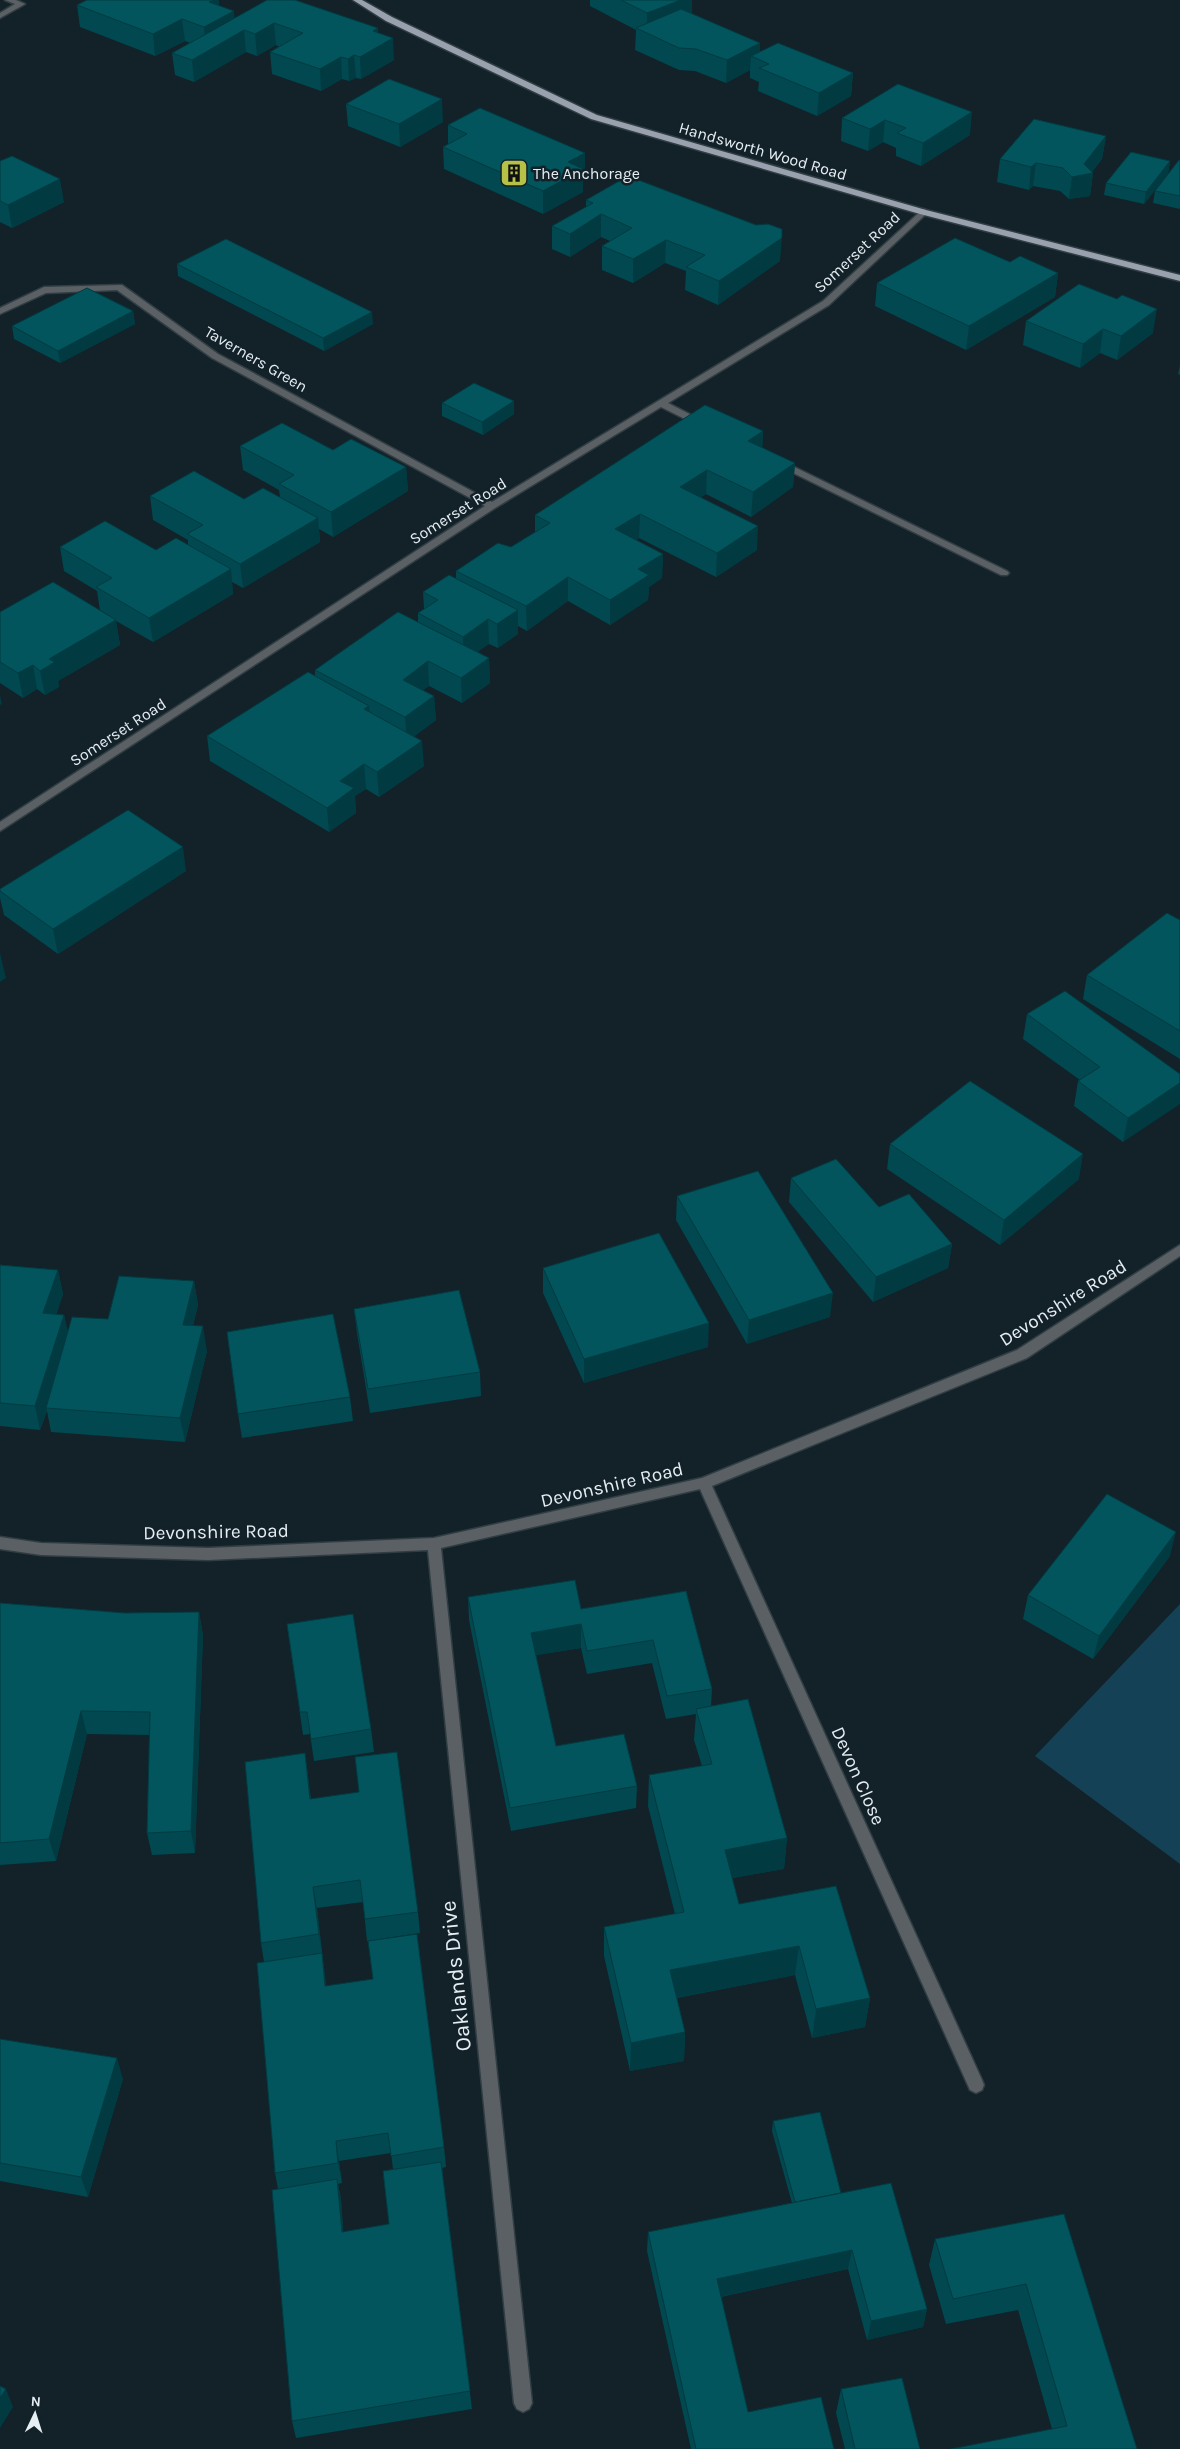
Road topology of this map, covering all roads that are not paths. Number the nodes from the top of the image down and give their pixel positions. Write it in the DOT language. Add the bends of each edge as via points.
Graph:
graph roads {
  1 [pos="9,0"];
  2 [pos="357,0"];
  3 [pos="0,16"];
  4 [pos="923,212"];
  5 [pos="1180,278"];
  6 [pos="0,312"];
  7 [pos="662,404"];
  8 [pos="710,428"];
  9 [pos="774,460"];
  10 [pos="492,506"];
  11 [pos="1004,573"];
  12 [pos="0,827"];
  13 [pos="1180,1250"];
  14 [pos="704,1483"];
  15 [pos="0,1543"];
  16 [pos="434,1544"];
  17 [pos="976,2085"];
  18 [pos="524,2403"];
  1 -- 3 [label="street" via="21,4"];
  2 -- 4 [label="main road, Handsworth Wood Road" via="388,19 594,117"];
  4 -- 5 [label="main road, Handsworth Wood Road"];
  4 -- 7 [label="street, Somerset Road" via="826,303"];
  6 -- 10 [label="street, Taverners Green" via="44,290 119,287 215,356"];
  7 -- 8 [label="street"];
  7 -- 10 [label="street, Somerset Road"];
  9 -- 11 [label="street"];
  10 -- 12 [label="street, Somerset Road"];
  13 -- 14 [label="street, Devonshire Road" via="1022,1354"];
  14 -- 16 [label="street, Devonshire Road"];
  14 -- 17 [label="street, Devon Close"];
  15 -- 16 [label="street, Devonshire Road" via="41,1550 208,1554"];
  16 -- 18 [label="street, Oaklands Drive"];
}
